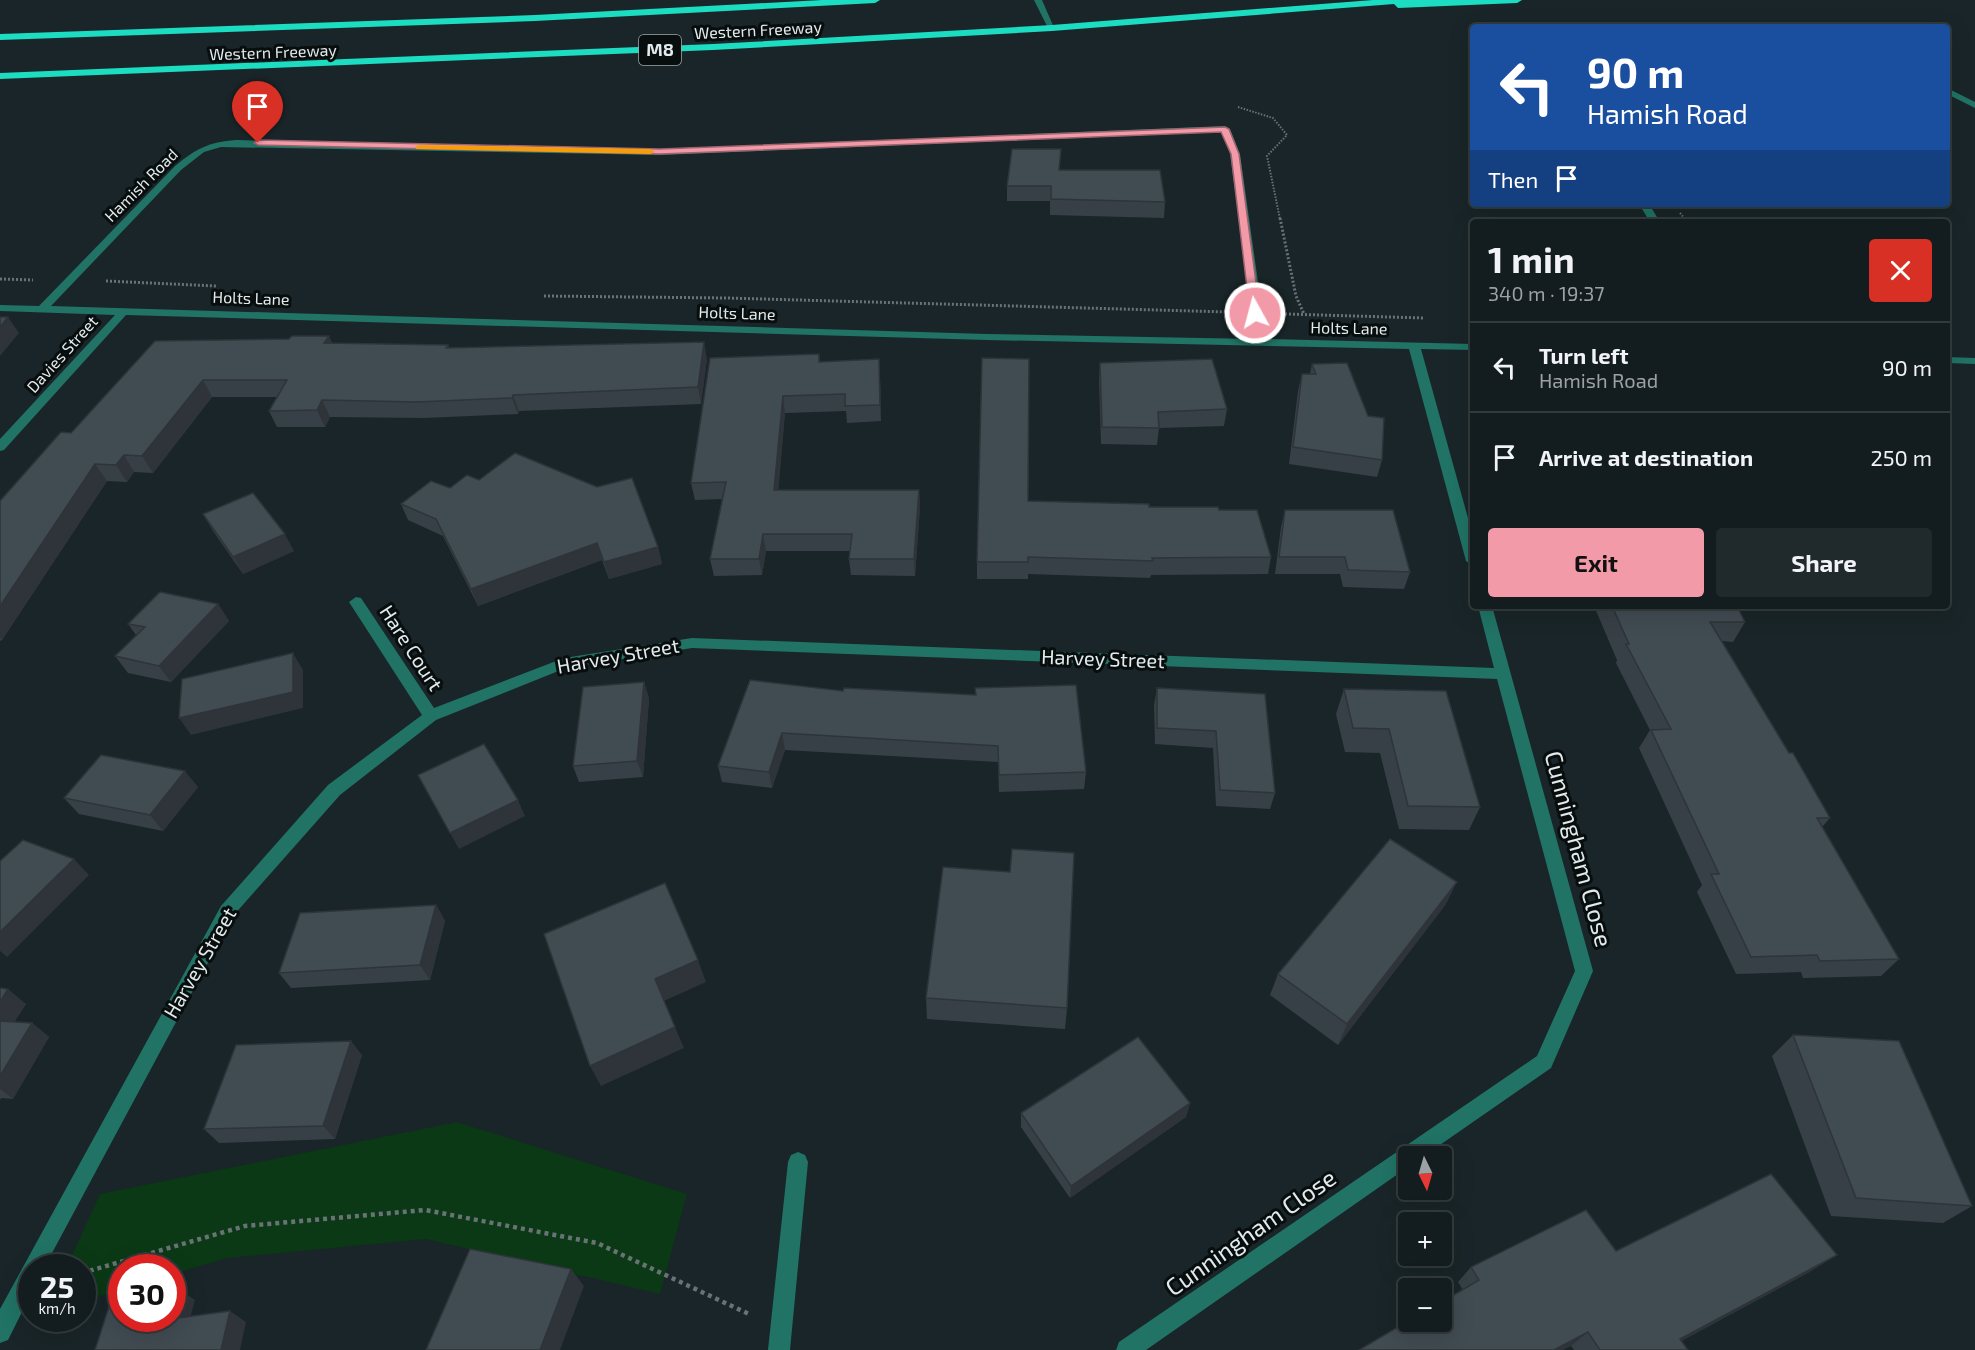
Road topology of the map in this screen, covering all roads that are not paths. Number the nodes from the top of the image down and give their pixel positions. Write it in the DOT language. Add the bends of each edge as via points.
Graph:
graph roads {
  1 [pos="875,0"];
  2 [pos="1038,0"];
  3 [pos="1409,0"];
  4 [pos="1517,0"];
  5 [pos="1319,8"];
  6 [pos="1052,27"];
  7 [pos="0,37"];
  8 [pos="0,76"];
  9 [pos="1950,92"];
  10 [pos="1975,105"];
  11 [pos="0,308"];
  12 [pos="42,309"];
  13 [pos="124,311"];
  14 [pos="1261,342"];
  15 [pos="1414,345"];
  16 [pos="1470,347"];
  17 [pos="1950,360"];
  18 [pos="1975,361"];
  19 [pos="0,447"];
  20 [pos="1470,550"];
  21 [pos="356,602"];
  22 [pos="1486,609"];
  23 [pos="1504,674"];
  24 [pos="431,716"];
  25 [pos="798,1162"];
  26 [pos="40,1254"];
  27 [pos="18,1296"];
  28 [pos="0,1332"];
  29 [pos="780,1339"];
  30 [pos="1127,1350"];
  1 -- 7 [label="highway, Western Freeway / M8" via="570,17"];
  2 -- 6 [label="street"];
  3 -- 5 [label="highway, Western Freeway / M8"];
  4 -- 5 [label="highway"];
  5 -- 6 [label="highway, Western Freeway / M8"];
  6 -- 8 [label="highway, Western Freeway / M8" via="540,56"];
  9 -- 10 [label="street"];
  11 -- 12 [label="street, Holts Lane"];
  12 -- 13 [label="street, Holts Lane"];
  12 -- 14 [label="street, Hamish Road" via="185,162 201,150 220,144 279,142 660,152 1225,129 1235,154"];
  13 -- 14 [label="street, Holts Lane"];
  13 -- 19 [label="street, Davies Street"];
  14 -- 15 [label="street, Holts Lane"];
  15 -- 16 [label="street, Holts Lane"];
  15 -- 20 [label="street"];
  17 -- 18 [label="street"];
  21 -- 24 [label="street, Hare Court"];
  22 -- 23 [label="street, Cunningham Close"];
  23 -- 24 [label="street, Harvey Street" via="692,643 564,663"];
  23 -- 30 [label="street, Cunningham Close" via="1584,971 1545,1062"];
  24 -- 26 [label="street, Harvey Street" via="334,790 227,910"];
  25 -- 29 [label="street"];
  27 -- 28 [label="street, Harvey Street"];
}
